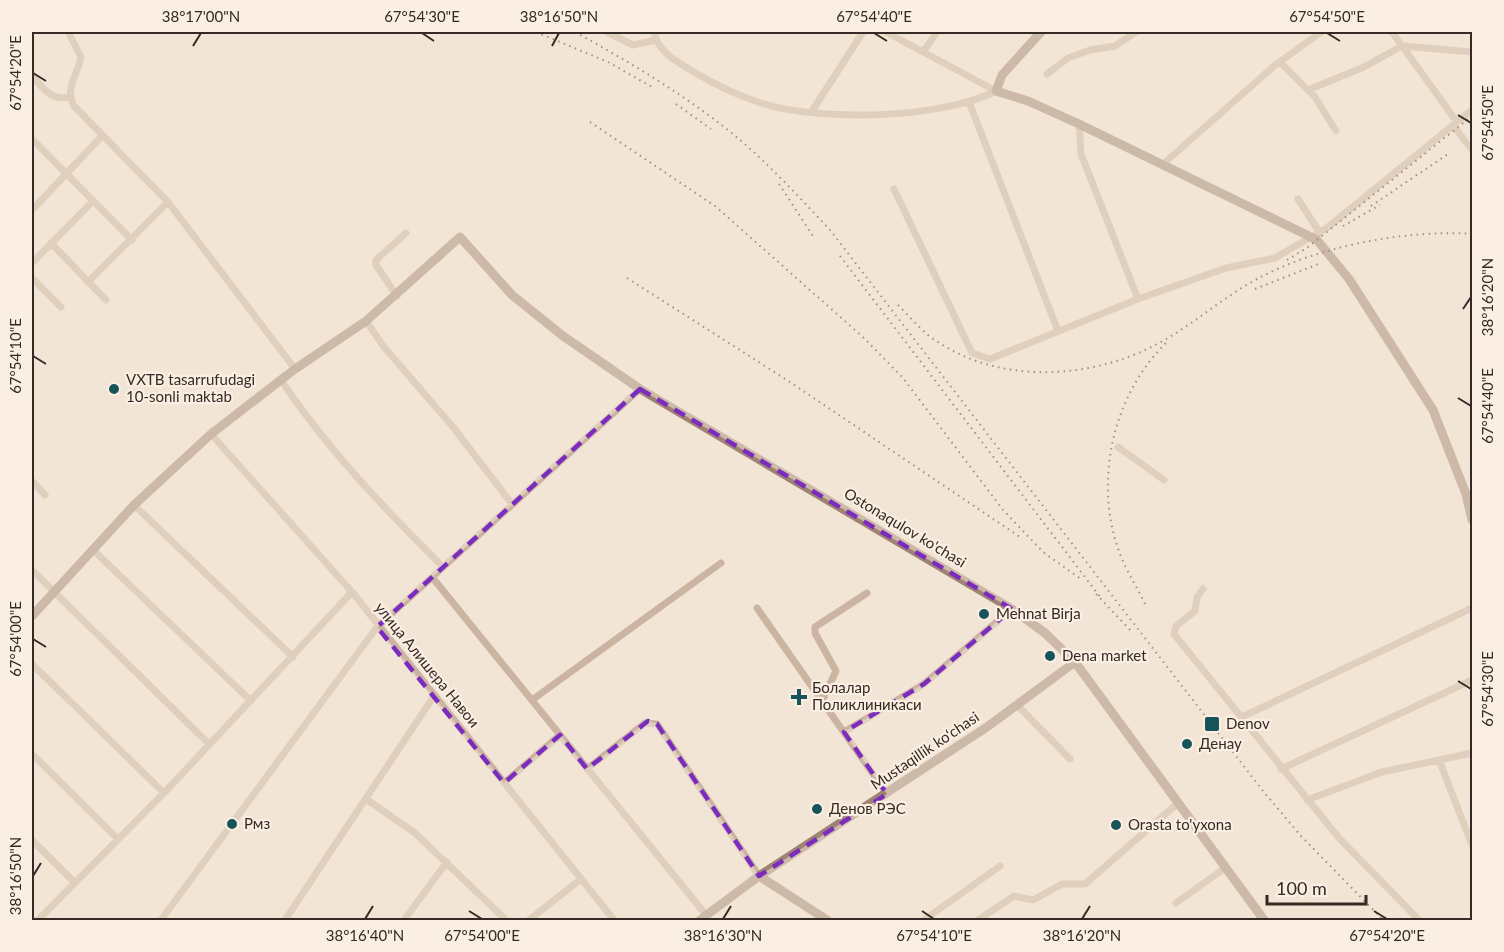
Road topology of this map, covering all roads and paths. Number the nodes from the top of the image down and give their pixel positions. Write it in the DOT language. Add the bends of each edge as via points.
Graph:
graph roads {
  1 [pos="68,32"];
  2 [pos="607,32"];
  3 [pos="654,32"];
  4 [pos="863,32"];
  5 [pos="885,32"];
  6 [pos="937,32"];
  7 [pos="1041,32"];
  8 [pos="1136,32"];
  9 [pos="1321,32"];
  10 [pos="1392,32"];
  11 [pos="656,40"];
  12 [pos="1402,46"];
  13 [pos="923,52"];
  14 [pos="1473,52"];
  15 [pos="1280,62"];
  16 [pos="1047,74"];
  17 [pos="32,75"];
  18 [pos="1308,90"];
  19 [pos="996,91"];
  20 [pos="69,97"];
  21 [pos="969,102"];
  22 [pos="1473,110"];
  23 [pos="812,111"];
  24 [pos="1455,123"];
  25 [pos="1078,124"];
  26 [pos="1336,131"];
  27 [pos="102,136"];
  28 [pos="32,139"];
  29 [pos="1473,150"];
  30 [pos="1162,165"];
  31 [pos="64,174"];
  32 [pos="894,189"];
  33 [pos="1298,200"];
  34 [pos="92,202"];
  35 [pos="168,202"];
  36 [pos="32,210"];
  37 [pos="405,233"];
  38 [pos="1316,235"];
  39 [pos="132,240"];
  40 [pos="51,243"];
  41 [pos="32,263"];
  42 [pos="32,278"];
  43 [pos="88,282"];
  44 [pos="397,296"];
  45 [pos="1138,299"];
  46 [pos="106,300"];
  47 [pos="61,307"];
  48 [pos="366,321"];
  49 [pos="1058,331"];
  50 [pos="295,369"];
  51 [pos="281,380"];
  52 [pos="639,389"];
  53 [pos="211,434"];
  54 [pos="1118,447"];
  55 [pos="1164,480"];
  56 [pos="32,481"];
  57 [pos="45,495"];
  58 [pos="512,504"];
  59 [pos="134,506"];
  60 [pos="1473,519"];
  61 [pos="92,549"];
  62 [pos="721,562"];
  63 [pos="442,566"];
  64 [pos="32,570"];
  65 [pos="432,578"];
  66 [pos="1203,589"];
  67 [pos="352,592"];
  68 [pos="867,593"];
  69 [pos="53,594"];
  70 [pos="757,608"];
  71 [pos="1473,608"];
  72 [pos="1012,609"];
  73 [pos="32,616"];
  74 [pos="377,627"];
  75 [pos="293,657"];
  76 [pos="1075,662"];
  77 [pos="32,664"];
  78 [pos="1473,680"];
  79 [pos="434,696"];
  80 [pos="532,700"];
  81 [pos="251,701"];
  82 [pos="822,701"];
  83 [pos="1017,705"];
  84 [pos="1242,717"];
  85 [pos="844,732"];
  86 [pos="560,735"];
  87 [pos="209,744"];
  88 [pos="1473,753"];
  89 [pos="32,754"];
  90 [pos="1070,759"];
  91 [pos="1439,760"];
  92 [pos="587,769"];
  93 [pos="1281,769"];
  94 [pos="504,783"];
  95 [pos="164,793"];
  96 [pos="887,794"];
  97 [pos="366,799"];
  98 [pos="1307,800"];
  99 [pos="1178,803"];
  100 [pos="118,839"];
  101 [pos="32,840"];
  102 [pos="1473,845"];
  103 [pos="447,862"];
  104 [pos="1000,867"];
  105 [pos="1226,868"];
  106 [pos="759,876"];
  107 [pos="581,879"];
  108 [pos="75,883"];
  109 [pos="1176,903"];
  110 [pos="703,918"];
  111 [pos="38,921"];
  112 [pos="161,921"];
  113 [pos="285,921"];
  114 [pos="404,921"];
  115 [pos="506,921"];
  116 [pos="530,921"];
  117 [pos="614,921"];
  118 [pos="827,921"];
  119 [pos="924,921"];
  120 [pos="978,921"];
  121 [pos="1264,921"];
  122 [pos="1419,921"];
  1 -- 20 [label="street" via="81,57"];
  2 -- 11 [label="street" via="633,45"];
  3 -- 11 [label="street"];
  4 -- 23 [label="street"];
  5 -- 13 [label="street"];
  6 -- 13 [label="street"];
  7 -- 19 [label="street" via="1002,75"];
  8 -- 16 [label="street" via="1115,45 1068,58"];
  9 -- 15 [label="street"];
  10 -- 12 [label="street"];
  11 -- 23 [label="street" via="676,62 705,79 761,103"];
  12 -- 14 [label="street"];
  12 -- 18 [label="street"];
  12 -- 24 [label="street"];
  13 -- 19 [label="street"];
  15 -- 18 [label="street"];
  15 -- 30 [label="street"];
  17 -- 20 [label="street" via="51,96"];
  18 -- 26 [label="street"];
  19 -- 21 [label="street"];
  19 -- 25 [label="street"];
  20 -- 27 [label="street"];
  21 -- 23 [label="street" via="867,115"];
  21 -- 49 [label="street"];
  22 -- 24 [label="street"];
  24 -- 29 [label="street"];
  24 -- 38 [label="street"];
  25 -- 30 [label="street"];
  25 -- 45 [label="street" via="1079,143 1094,191"];
  27 -- 31 [label="street"];
  27 -- 35 [label="street"];
  28 -- 31 [label="street"];
  30 -- 38 [label="street"];
  31 -- 34 [label="street"];
  31 -- 36 [label="street"];
  32 -- 49 [label="street" via="972,353 990,359"];
  33 -- 38 [label="street"];
  34 -- 39 [label="street"];
  34 -- 40 [label="street"];
  35 -- 39 [label="street"];
  35 -- 50 [label="street"];
  37 -- 44 [label="street" via="376,260"];
  38 -- 45 [label="street" via="1266,261 1226,268"];
  38 -- 60 [label="street" via="1433,410"];
  39 -- 43 [label="street"];
  40 -- 41 [label="street"];
  40 -- 43 [label="street"];
  42 -- 47 [label="street"];
  43 -- 46 [label="street"];
  44 -- 48 [label="street"];
  44 -- 52 [label="street, Ostonaqulov ko'chasi" via="460,237 512,296"];
  45 -- 49 [label="street"];
  48 -- 50 [label="street"];
  48 -- 58 [label="street"];
  50 -- 51 [label="street"];
  51 -- 53 [label="street"];
  51 -- 63 [label="street" via="352,473"];
  52 -- 58 [label="street"];
  52 -- 72 [label="street, Ostonaqulov ko'chasi"];
  53 -- 59 [label="street"];
  53 -- 67 [label="street, улица Алишера Навои"];
  54 -- 55 [label="street"];
  56 -- 57 [label="street"];
  58 -- 63 [label="street"];
  59 -- 61 [label="street"];
  59 -- 75 [label="street"];
  61 -- 69 [label="street"];
  61 -- 81 [label="street"];
  62 -- 80 [label="street"];
  63 -- 65 [label="street"];
  64 -- 69 [label="street"];
  65 -- 74 [label="street"];
  65 -- 80 [label="street"];
  66 -- 84 [label="street" via="1197,597 1196,611 1173,632"];
  67 -- 74 [label="street, улица Алишера Навои"];
  67 -- 75 [label="street"];
  68 -- 82 [label="street" via="815,627 836,671"];
  69 -- 73 [label="street"];
  69 -- 87 [label="street"];
  70 -- 82 [label="street"];
  71 -- 84 [label="street"];
  72 -- 76 [label="street, Ostonaqulov ko'chasi"];
  72 -- 85 [label="street" via="924,684"];
  74 -- 79 [label="street, улица Алишера Навои"];
  74 -- 112 [label="street"];
  75 -- 81 [label="street"];
  76 -- 83 [label="street, Mustaqillik ko‘chasi"];
  76 -- 99 [label="street, Ostonaqulov ko'chasi"];
  77 -- 95 [label="street"];
  78 -- 93 [label="street"];
  79 -- 94 [label="street, улица Алишера Навои"];
  79 -- 97 [label="street"];
  80 -- 86 [label="street"];
  81 -- 87 [label="street"];
  82 -- 85 [label="street"];
  83 -- 90 [label="street"];
  83 -- 96 [label="street, Mustaqillik ko‘chasi"];
  84 -- 93 [label="street"];
  85 -- 96 [label="street"];
  86 -- 92 [label="street"];
  86 -- 94 [label="street"];
  87 -- 95 [label="street"];
  88 -- 91 [label="street"];
  89 -- 100 [label="street"];
  91 -- 98 [label="street" via="1382,772"];
  91 -- 102 [label="street"];
  92 -- 106 [label="street" via="645,723 657,724"];
  92 -- 110 [label="street"];
  93 -- 98 [label="street"];
  94 -- 107 [label="street, улица Алишера Навои"];
  95 -- 100 [label="street"];
  96 -- 106 [label="street, Mustaqillik ko‘chasi"];
  97 -- 103 [label="street" via="415,832"];
  97 -- 113 [label="street"];
  98 -- 122 [label="street" via="1338,838"];
  99 -- 105 [label="street, Ostonaqulov ko'chasi"];
  99 -- 120 [label="street" via="1085,884 1062,884 1033,900 1014,896"];
  100 -- 108 [label="street"];
  101 -- 108 [label="street"];
  103 -- 114 [label="street"];
  103 -- 115 [label="street"];
  104 -- 119 [label="street"];
  105 -- 109 [label="street"];
  105 -- 121 [label="street, Ostonaqulov ko'chasi"];
  106 -- 110 [label="street, Mustaqillik ko‘chasi"];
  106 -- 118 [label="street"];
  107 -- 116 [label="street"];
  107 -- 117 [label="street, улица Алишера Навои"];
  108 -- 111 [label="street"];
}
